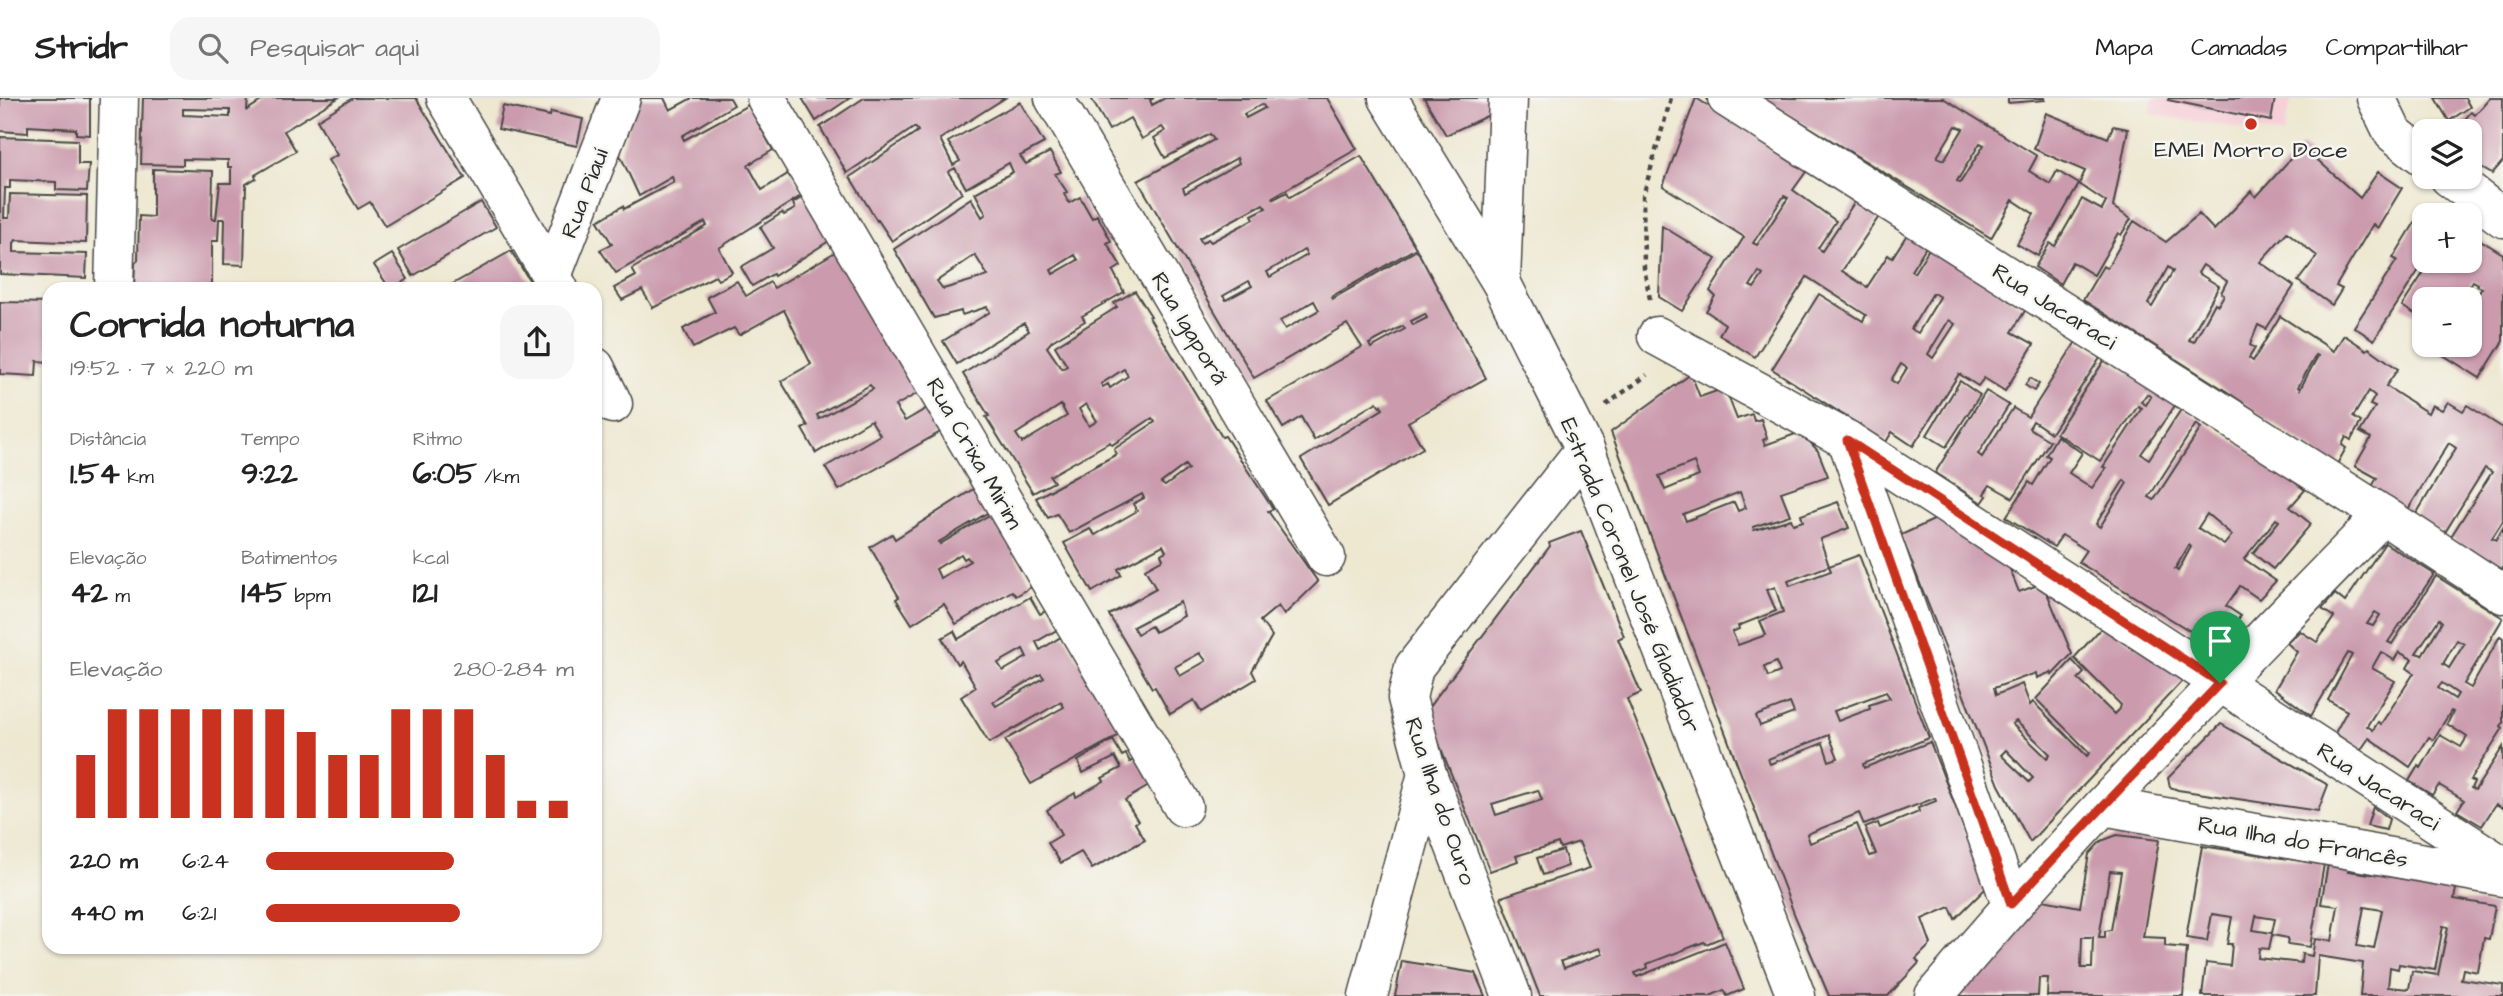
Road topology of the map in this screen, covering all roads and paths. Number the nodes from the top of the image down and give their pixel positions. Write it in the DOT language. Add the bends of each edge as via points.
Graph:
graph roads {
  1 [pos="119,98"];
  2 [pos="446,98"];
  3 [pos="621,98"];
  4 [pos="766,98"];
  5 [pos="1054,98"];
  6 [pos="1388,98"];
  7 [pos="1508,98"];
  8 [pos="1671,98"];
  9 [pos="1727,98"];
  10 [pos="2376,98"];
  11 [pos="2412,149"];
  12 [pos="2464,189"];
  13 [pos="2503,218"];
  14 [pos="114,282"];
  15 [pos="556,282"];
  16 [pos="1501,282"];
  17 [pos="1670,343"];
  18 [pos="602,381"];
  19 [pos="613,404"];
  20 [pos="1580,439"];
  21 [pos="1847,440"];
  22 [pos="2383,515"];
  23 [pos="1326,557"];
  24 [pos="2503,594"];
  25 [pos="2220,683"];
  26 [pos="1427,774"];
  27 [pos="2103,806"];
  28 [pos="1183,807"];
  29 [pos="2503,866"];
  30 [pos="2503,877"];
  31 [pos="2011,904"];
  32 [pos="1368,996"];
  33 [pos="1512,996"];
  34 [pos="1796,996"];
  35 [pos="1934,996"];
  1 -- 14 [label="street"];
  2 -- 15 [label="street"];
  3 -- 15 [label="street, Rua Piauí"];
  4 -- 28 [label="street, Rua Crixa Mirim"];
  5 -- 23 [label="street, Rua Igaporã"];
  6 -- 16 [label="street, Estrada Coronel José Gladiador"];
  7 -- 16 [label="street"];
  8 -- 17 [label="path" via="1643,196 1644,268"];
  9 -- 22 [label="street, Rua Jacaraci"];
  10 -- 11 [label="street" via="2392,133"];
  12 -- 13 [label="street"];
  16 -- 20 [label="street, Estrada Coronel José Gladiador"];
  17 -- 20 [label="path"];
  17 -- 21 [label="street, Rua Jacaraci"];
  18 -- 19 [label="street"];
  20 -- 26 [label="street, Rua Ilha do Ouro" via="1414,667 1407,698"];
  20 -- 34 [label="street, Estrada Coronel José Gladiador"];
  21 -- 25 [label="street, Rua Jacaraci"];
  21 -- 31 [label="street"];
  22 -- 24 [label="street, Rua Jacaraci"];
  22 -- 25 [label="street"];
  25 -- 27 [label="street"];
  25 -- 29 [label="street, Rua Jacaraci"];
  26 -- 32 [label="street"];
  26 -- 33 [label="street, Rua Ilha do Ouro"];
  27 -- 30 [label="street, Rua Ilha do Francês"];
  27 -- 31 [label="street"];
  31 -- 35 [label="street"];
}
